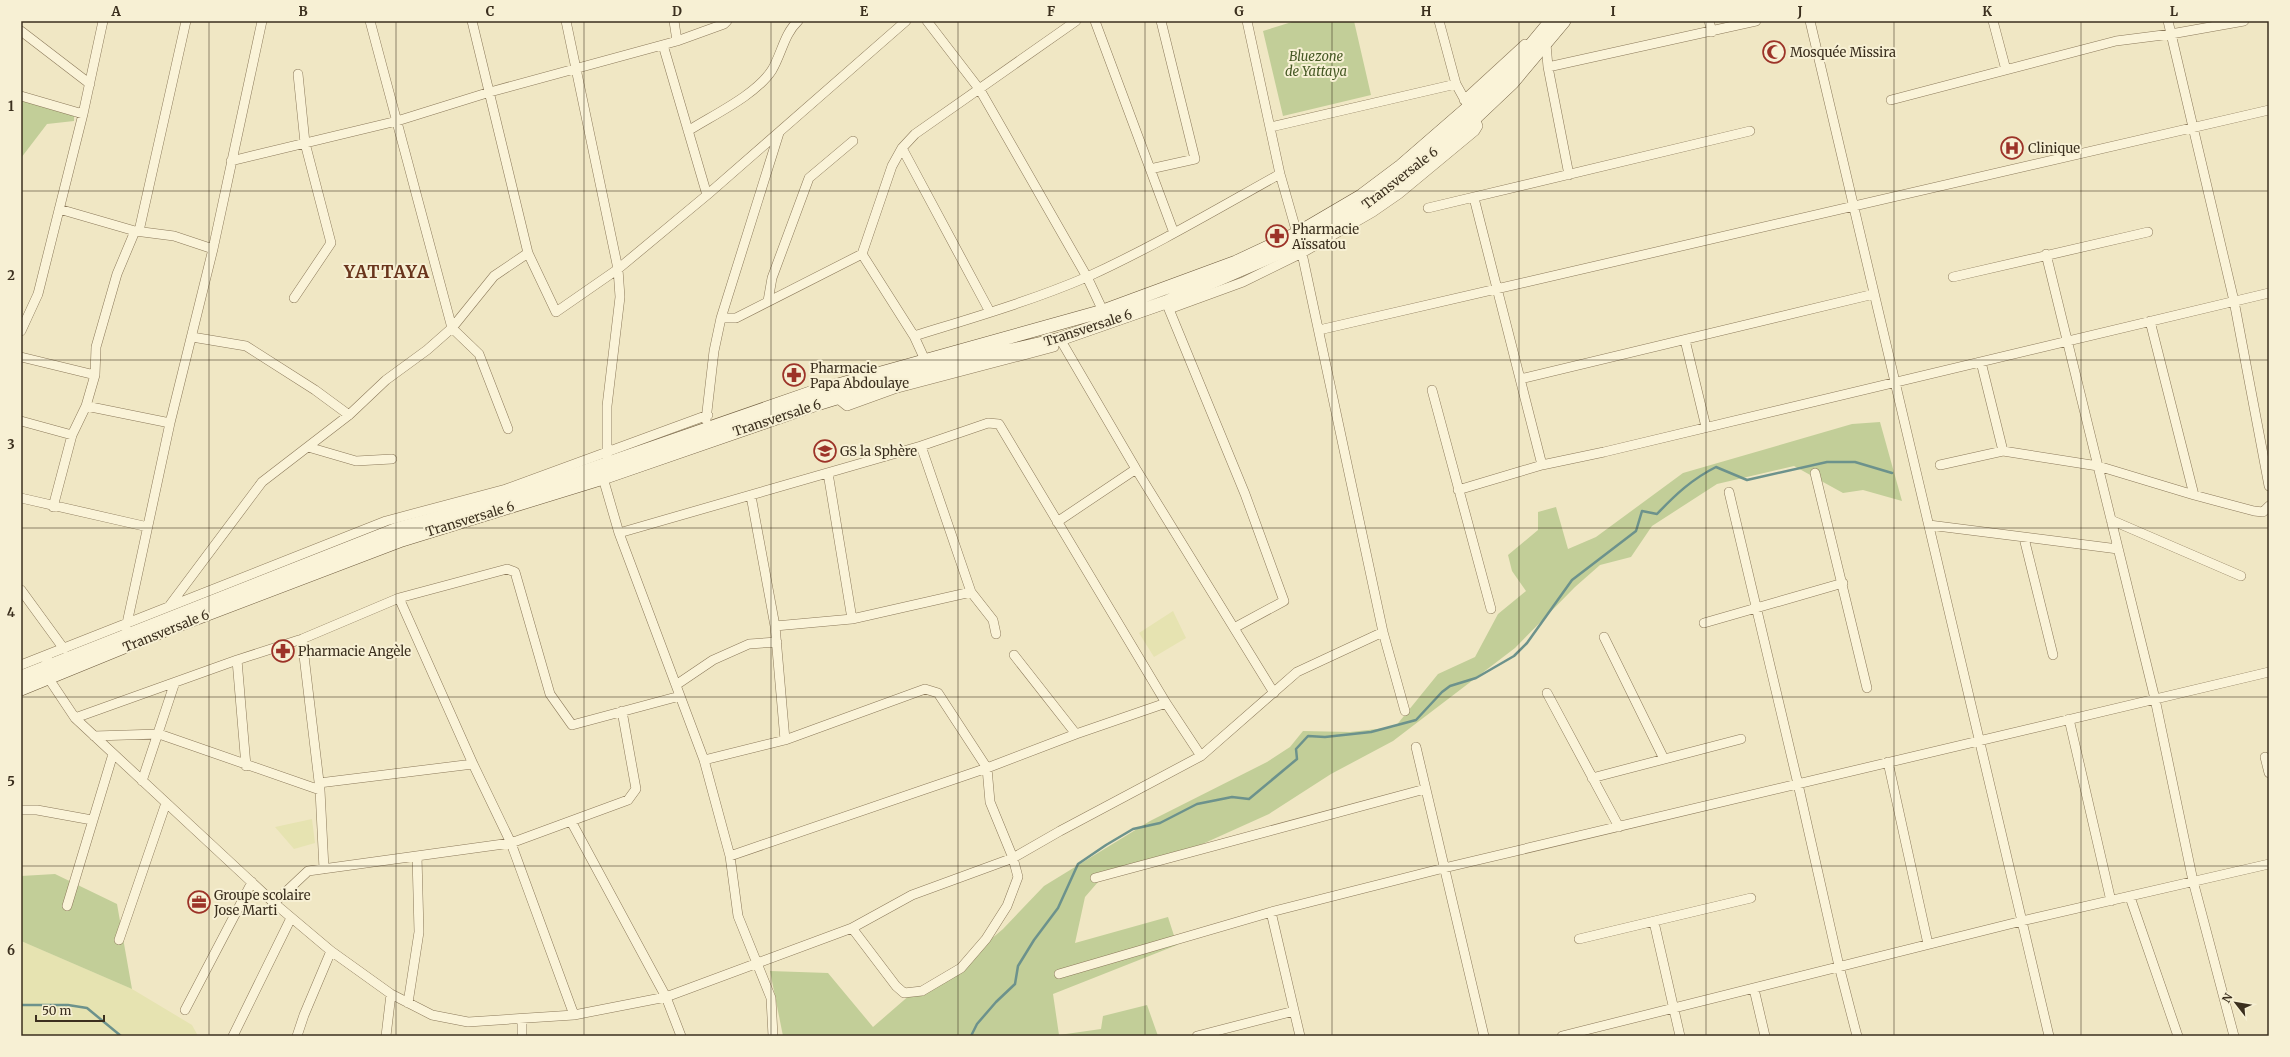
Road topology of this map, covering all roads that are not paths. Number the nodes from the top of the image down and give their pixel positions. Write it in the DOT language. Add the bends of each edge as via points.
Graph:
graph roads {
  1 [pos="103,21"];
  2 [pos="186,21"];
  3 [pos="262,21"];
  4 [pos="370,21"];
  5 [pos="472,21"];
  6 [pos="566,21"];
  7 [pos="674,21"];
  8 [pos="727,21"];
  9 [pos="798,21"];
  10 [pos="906,21"];
  11 [pos="926,21"];
  12 [pos="1076,21"];
  13 [pos="1095,21"];
  14 [pos="1161,21"];
  15 [pos="1247,21"];
  16 [pos="1438,21"];
  17 [pos="1543,21"];
  18 [pos="1551,21"];
  19 [pos="1564,21"];
  20 [pos="1709,21"];
  21 [pos="1756,21"];
  22 [pos="1810,21"];
  23 [pos="1993,21"];
  24 [pos="2168,21"];
  25 [pos="2244,21"];
  26 [pos="21,31"];
  27 [pos="1712,32"];
  28 [pos="2171,34"];
  29 [pos="677,41"];
  30 [pos="663,44"];
  31 [pos="1546,44"];
  32 [pos="1548,67"];
  33 [pos="577,68"];
  34 [pos="2006,70"];
  35 [pos="298,74"];
  36 [pos="90,84"];
  37 [pos="1456,84"];
  38 [pos="980,90"];
  39 [pos="490,92"];
  40 [pos="21,96"];
  41 [pos="1891,100"];
  42 [pos="1470,109"];
  43 [pos="2269,110"];
  44 [pos="83,114"];
  45 [pos="397,121"];
  46 [pos="1271,127"];
  47 [pos="2193,128"];
  48 [pos="688,131"];
  49 [pos="1750,131"];
  50 [pos="779,132"];
  51 [pos="852,141"];
  52 [pos="305,143"];
  53 [pos="902,148"];
  54 [pos="231,161"];
  55 [pos="1150,169"];
  56 [pos="1280,174"];
  57 [pos="1569,175"];
  58 [pos="707,195"];
  59 [pos="1474,198"];
  60 [pos="1853,206"];
  61 [pos="1428,208"];
  62 [pos="59,209"];
  63 [pos="137,231"];
  64 [pos="2148,232"];
  65 [pos="1174,233"];
  66 [pos="1300,243"];
  67 [pos="213,249"];
  68 [pos="528,253"];
  69 [pos="862,254"];
  70 [pos="2046,254"];
  71 [pos="618,269"];
  72 [pos="1086,277"];
  73 [pos="1953,277"];
  74 [pos="1497,289"];
  75 [pos="2269,293"];
  76 [pos="1874,294"];
  77 [pos="294,298"];
  78 [pos="768,301"];
  79 [pos="2234,301"];
  80 [pos="1167,306"];
  81 [pos="1103,311"];
  82 [pos="990,312"];
  83 [pos="721,318"];
  84 [pos="2150,321"];
  85 [pos="452,328"];
  86 [pos="1319,330"];
  87 [pos="21,331"];
  88 [pos="914,336"];
  89 [pos="192,337"];
  90 [pos="1685,340"];
  91 [pos="1062,341"];
  92 [pos="2068,342"];
  93 [pos="21,357"];
  94 [pos="925,360"];
  95 [pos="1981,362"];
  96 [pos="94,375"];
  97 [pos="1520,379"];
  98 [pos="1894,381"];
  99 [pos="1432,390"];
  100 [pos="86,406"];
  101 [pos="708,415"];
  102 [pos="349,416"];
  103 [pos="21,421"];
  104 [pos="170,423"];
  105 [pos="1706,427"];
  106 [pos="704,428"];
  107 [pos="508,429"];
  108 [pos="72,435"];
  109 [pos="922,446"];
  110 [pos="308,447"];
  111 [pos="608,451"];
  112 [pos="2003,451"];
  113 [pos="392,459"];
  114 [pos="605,464"];
  115 [pos="1542,465"];
  116 [pos="1940,465"];
  117 [pos="2098,466"];
  118 [pos="1136,470"];
  119 [pos="828,473"];
  120 [pos="1815,473"];
  121 [pos="603,478"];
  122 [pos="2269,486"];
  123 [pos="524,487"];
  124 [pos="1458,490"];
  125 [pos="1729,492"];
  126 [pos="2194,495"];
  127 [pos="751,496"];
  128 [pos="21,498"];
  129 [pos="53,506"];
  130 [pos="2269,506"];
  131 [pos="2111,520"];
  132 [pos="1057,522"];
  133 [pos="1929,525"];
  134 [pos="148,527"];
  135 [pos="618,533"];
  136 [pos="2024,538"];
  137 [pos="2118,550"];
  138 [pos="306,558"];
  139 [pos="2241,576"];
  140 [pos="1843,583"];
  141 [pos="21,590"];
  142 [pos="971,592"];
  143 [pos="400,598"];
  144 [pos="169,606"];
  145 [pos="1758,608"];
  146 [pos="1491,609"];
  147 [pos="852,618"];
  148 [pos="164,620"];
  149 [pos="1704,623"];
  150 [pos="126,624"];
  151 [pos="775,626"];
  152 [pos="1234,628"];
  153 [pos="1383,632"];
  154 [pos="996,634"];
  155 [pos="1604,636"];
  156 [pos="124,638"];
  157 [pos="302,639"];
  158 [pos="776,642"];
  159 [pos="64,649"];
  160 [pos="2053,654"];
  161 [pos="1014,656"];
  162 [pos="238,660"];
  163 [pos="21,665"];
  164 [pos="48,667"];
  165 [pos="2269,672"];
  166 [pos="21,676"];
  167 [pos="175,682"];
  168 [pos="676,685"];
  169 [pos="1867,688"];
  170 [pos="21,689"];
  171 [pos="1274,693"];
  172 [pos="1547,693"];
  173 [pos="680,696"];
  174 [pos="2155,700"];
  175 [pos="1166,703"];
  176 [pos="622,711"];
  177 [pos="1405,711"];
  178 [pos="75,718"];
  179 [pos="2069,719"];
  180 [pos="159,734"];
  181 [pos="1076,734"];
  182 [pos="94,736"];
  183 [pos="1741,739"];
  184 [pos="785,740"];
  185 [pos="1979,740"];
  186 [pos="1416,747"];
  187 [pos="113,754"];
  188 [pos="1201,756"];
  189 [pos="2265,756"];
  190 [pos="1664,759"];
  191 [pos="704,760"];
  192 [pos="1888,762"];
  193 [pos="473,764"];
  194 [pos="246,766"];
  195 [pos="987,768"];
  196 [pos="2269,774"];
  197 [pos="1592,778"];
  198 [pos="142,780"];
  199 [pos="1798,784"];
  200 [pos="319,787"];
  201 [pos="1425,789"];
  202 [pos="166,803"];
  203 [pos="21,810"];
  204 [pos="92,820"];
  205 [pos="572,823"];
  206 [pos="1619,827"];
  207 [pos="511,843"];
  208 [pos="417,856"];
  209 [pos="730,856"];
  210 [pos="1013,858"];
  211 [pos="2269,864"];
  212 [pos="1444,868"];
  213 [pos="324,869"];
  214 [pos="1095,878"];
  215 [pos="2193,881"];
  216 [pos="252,882"];
  217 [pos="2130,897"];
  218 [pos="1751,898"];
  219 [pos="2111,901"];
  220 [pos="274,902"];
  221 [pos="67,906"];
  222 [pos="1271,912"];
  223 [pos="291,918"];
  224 [pos="2022,921"];
  225 [pos="1654,922"];
  226 [pos="852,928"];
  227 [pos="1579,939"];
  228 [pos="119,940"];
  229 [pos="1928,944"];
  230 [pos="331,951"];
  231 [pos="756,964"];
  232 [pos="1839,966"];
  233 [pos="1059,974"];
  234 [pos="1754,989"];
  235 [pos="390,994"];
  236 [pos="666,996"];
  237 [pos="408,1002"];
  238 [pos="1674,1009"];
  239 [pos="185,1010"];
  240 [pos="1294,1011"];
  241 [pos="574,1015"];
  242 [pos="522,1020"];
  243 [pos="233,1036"];
  244 [pos="297,1036"];
  245 [pos="386,1036"];
  246 [pos="522,1036"];
  247 [pos="681,1036"];
  248 [pos="773,1036"];
  249 [pos="1197,1036"];
  250 [pos="1300,1036"];
  251 [pos="1484,1036"];
  252 [pos="1562,1036"];
  253 [pos="1680,1036"];
  254 [pos="1765,1036"];
  255 [pos="1857,1036"];
  256 [pos="2049,1036"];
  257 [pos="2178,1036"];
  258 [pos="2234,1036"];
  1 -- 36 [label="street"];
  2 -- 63 [label="street"];
  3 -- 54 [label="street"];
  4 -- 45 [label="street"];
  5 -- 39 [label="street"];
  6 -- 33 [label="street"];
  7 -- 29 [label="street"];
  8 -- 29 [label="street"];
  9 -- 48 [label="street" via="790,28 772,70 756,88"];
  10 -- 50 [label="street"];
  11 -- 38 [label="street"];
  12 -- 38 [label="street"];
  13 -- 55 [label="street"];
  14 -- 55 [label="street" via="1195,159"];
  15 -- 46 [label="street"];
  16 -- 37 [label="street"];
  17 -- 42 [label="street"];
  18 -- 42 [label="main road, Transversale 6" via="1507,74"];
  19 -- 31 [label="main road, Transversale 6"];
  20 -- 27 [label="street"];
  21 -- 27 [label="street"];
  22 -- 60 [label="street"];
  23 -- 34 [label="street"];
  24 -- 28 [label="street"];
  25 -- 28 [label="street"];
  26 -- 36 [label="street"];
  27 -- 32 [label="street"];
  28 -- 34 [label="street" via="2116,41"];
  28 -- 47 [label="street"];
  29 -- 30 [label="street"];
  30 -- 33 [label="street"];
  30 -- 48 [label="street"];
  31 -- 32 [label="street"];
  31 -- 42 [label="main road, Transversale 6" via="1512,83"];
  32 -- 57 [label="street"];
  33 -- 39 [label="street"];
  33 -- 71 [label="street"];
  34 -- 41 [label="street"];
  35 -- 52 [label="street"];
  36 -- 44 [label="street"];
  37 -- 42 [label="street"];
  37 -- 46 [label="street"];
  38 -- 53 [label="street" via="915,134"];
  38 -- 72 [label="street"];
  39 -- 45 [label="street"];
  39 -- 68 [label="street"];
  40 -- 44 [label="street"];
  42 -- 66 [label="main road, Transversale 6" via="1401,166"];
  42 -- 66 [label="main road, Transversale 6" via="1396,191"];
  43 -- 47 [label="street"];
  44 -- 62 [label="street"];
  45 -- 52 [label="street"];
  45 -- 85 [label="street"];
  46 -- 56 [label="street"];
  47 -- 60 [label="street"];
  47 -- 79 [label="street"];
  48 -- 58 [label="street"];
  49 -- 57 [label="street"];
  50 -- 58 [label="street"];
  50 -- 83 [label="street"];
  51 -- 78 [label="street" via="809,178 772,278"];
  52 -- 54 [label="street"];
  52 -- 77 [label="street" via="332,243"];
  53 -- 69 [label="street" via="892,166"];
  53 -- 82 [label="street"];
  54 -- 67 [label="street"];
  55 -- 65 [label="street"];
  56 -- 65 [label="street"];
  56 -- 66 [label="street"];
  57 -- 59 [label="street"];
  58 -- 71 [label="street"];
  59 -- 61 [label="street"];
  59 -- 74 [label="street"];
  60 -- 74 [label="street"];
  60 -- 76 [label="street"];
  62 -- 63 [label="street"];
  62 -- 87 [label="street" via="38,294"];
  63 -- 67 [label="street" via="174,236"];
  63 -- 96 [label="street" via="117,274 96,347"];
  64 -- 70 [label="street"];
  65 -- 72 [label="street"];
  66 -- 80 [label="main road, Transversale 6"];
  66 -- 81 [label="main road, Transversale 6" via="1236,262"];
  66 -- 86 [label="street"];
  67 -- 89 [label="street"];
  68 -- 71 [label="street" via="556,312"];
  68 -- 85 [label="street" via="494,276"];
  69 -- 78 [label="street"];
  69 -- 88 [label="street"];
  70 -- 73 [label="street"];
  70 -- 92 [label="street"];
  71 -- 111 [label="street" via="620,297 607,406"];
  72 -- 81 [label="street"];
  72 -- 82 [label="street"];
  74 -- 86 [label="street"];
  74 -- 97 [label="street"];
  75 -- 79 [label="street"];
  76 -- 90 [label="street"];
  76 -- 98 [label="street"];
  78 -- 83 [label="street" via="736,318"];
  79 -- 84 [label="street"];
  79 -- 122 [label="street"];
  80 -- 91 [label="main road, Transversale 6"];
  80 -- 152 [label="street" via="1245,494 1284,601"];
  81 -- 94 [label="main road, Transversale 6"];
  82 -- 88 [label="street"];
  83 -- 101 [label="street" via="714,351"];
  84 -- 92 [label="street"];
  84 -- 126 [label="street"];
  85 -- 102 [label="street" via="386,380"];
  85 -- 107 [label="street" via="479,354"];
  86 -- 153 [label="street"];
  88 -- 94 [label="street"];
  89 -- 102 [label="street" via="246,346 309,386"];
  89 -- 104 [label="street"];
  90 -- 97 [label="street"];
  90 -- 105 [label="street"];
  91 -- 118 [label="street"];
  91 -- 121 [label="main road, Transversale 6" via="838,398"];
  92 -- 95 [label="street"];
  92 -- 117 [label="street"];
  93 -- 96 [label="street"];
  94 -- 106 [label="main road, Transversale 6" via="813,392"];
  95 -- 98 [label="street"];
  95 -- 112 [label="street"];
  96 -- 100 [label="street"];
  97 -- 115 [label="street"];
  98 -- 105 [label="street"];
  98 -- 133 [label="street"];
  99 -- 124 [label="street"];
  100 -- 104 [label="street"];
  100 -- 108 [label="street"];
  101 -- 106 [label="street"];
  101 -- 111 [label="street"];
  102 -- 110 [label="street"];
  103 -- 108 [label="street"];
  104 -- 134 [label="street"];
  105 -- 115 [label="street"];
  106 -- 114 [label="main road, Transversale 6"];
  108 -- 129 [label="street"];
  109 -- 119 [label="street"];
  109 -- 132 [label="street" via="988,423 998,424"];
  109 -- 142 [label="street"];
  110 -- 113 [label="street" via="356,461"];
  110 -- 144 [label="street" via="262,482"];
  111 -- 114 [label="street"];
  111 -- 123 [label="street"];
  112 -- 116 [label="street"];
  112 -- 117 [label="street"];
  114 -- 123 [label="main road, Transversale 6"];
  115 -- 124 [label="street"];
  117 -- 126 [label="street"];
  117 -- 131 [label="street"];
  118 -- 132 [label="street"];
  118 -- 152 [label="street"];
  119 -- 127 [label="street"];
  119 -- 147 [label="street"];
  120 -- 140 [label="street"];
  121 -- 135 [label="street"];
  121 -- 164 [label="main road, Transversale 6" via="402,540 163,631"];
  123 -- 138 [label="main road, Transversale 6" via="423,516 397,529"];
  124 -- 146 [label="street"];
  125 -- 145 [label="street"];
  126 -- 130 [label="street" via="2254,511 2263,512"];
  127 -- 135 [label="street"];
  127 -- 151 [label="street"];
  128 -- 129 [label="street"];
  129 -- 134 [label="street"];
  131 -- 137 [label="street"];
  131 -- 139 [label="street"];
  132 -- 175 [label="street"];
  133 -- 136 [label="street"];
  133 -- 185 [label="street"];
  134 -- 150 [label="street"];
  135 -- 168 [label="street"];
  136 -- 137 [label="street"];
  136 -- 160 [label="street"];
  137 -- 174 [label="street"];
  138 -- 144 [label="street"];
  138 -- 148 [label="main road, Transversale 6"];
  140 -- 145 [label="street"];
  140 -- 169 [label="street"];
  141 -- 159 [label="street"];
  142 -- 147 [label="street"];
  142 -- 154 [label="street" via="993,620"];
  143 -- 157 [label="street"];
  143 -- 176 [label="street" via="507,569 515,572 550,694 572,725"];
  143 -- 193 [label="street"];
  144 -- 148 [label="street"];
  144 -- 150 [label="street"];
  145 -- 149 [label="street"];
  145 -- 199 [label="street"];
  147 -- 151 [label="street"];
  148 -- 156 [label="main road, Transversale 6"];
  150 -- 156 [label="street"];
  150 -- 159 [label="street"];
  151 -- 158 [label="street"];
  152 -- 171 [label="street"];
  153 -- 171 [label="street" via="1297,672"];
  153 -- 177 [label="street"];
  155 -- 190 [label="street"];
  156 -- 164 [label="main road, Transversale 6"];
  157 -- 162 [label="street"];
  157 -- 200 [label="street"];
  158 -- 168 [label="street" via="749,644 714,660"];
  158 -- 184 [label="street"];
  159 -- 164 [label="street"];
  161 -- 181 [label="street"];
  162 -- 167 [label="street"];
  162 -- 194 [label="street"];
  163 -- 164 [label="street"];
  164 -- 166 [label="main road, Transversale 6"];
  164 -- 170 [label="main road, Transversale 6"];
  164 -- 178 [label="street"];
  165 -- 174 [label="street"];
  167 -- 178 [label="street"];
  167 -- 180 [label="street"];
  168 -- 173 [label="street"];
  171 -- 188 [label="street"];
  172 -- 197 [label="street"];
  173 -- 176 [label="street"];
  173 -- 191 [label="street"];
  174 -- 179 [label="street"];
  174 -- 215 [label="street"];
  175 -- 181 [label="street"];
  175 -- 188 [label="street"];
  176 -- 205 [label="street" via="636,789 628,800"];
  178 -- 182 [label="street"];
  179 -- 185 [label="street"];
  179 -- 219 [label="street"];
  180 -- 182 [label="street"];
  180 -- 194 [label="street"];
  180 -- 198 [label="street"];
  181 -- 195 [label="street"];
  182 -- 187 [label="street"];
  183 -- 190 [label="street"];
  184 -- 191 [label="street"];
  184 -- 195 [label="street" via="925,689 938,693"];
  185 -- 192 [label="street"];
  185 -- 224 [label="street"];
  186 -- 201 [label="street"];
  187 -- 198 [label="street"];
  187 -- 204 [label="street"];
  188 -- 210 [label="street"];
  189 -- 196 [label="street"];
  190 -- 197 [label="street"];
  191 -- 209 [label="street"];
  192 -- 199 [label="street"];
  192 -- 229 [label="street"];
  193 -- 200 [label="street"];
  193 -- 207 [label="street"];
  194 -- 200 [label="street"];
  195 -- 209 [label="street"];
  195 -- 210 [label="street" via="990,802"];
  197 -- 206 [label="street"];
  198 -- 202 [label="street"];
  199 -- 206 [label="street"];
  199 -- 232 [label="street"];
  200 -- 213 [label="street"];
  201 -- 212 [label="street"];
  201 -- 214 [label="street"];
  202 -- 216 [label="street"];
  202 -- 228 [label="street"];
  203 -- 204 [label="street" via="37,810"];
  204 -- 221 [label="street"];
  205 -- 207 [label="street"];
  205 -- 236 [label="street"];
  206 -- 212 [label="street"];
  207 -- 208 [label="street"];
  207 -- 241 [label="street"];
  208 -- 213 [label="street"];
  208 -- 237 [label="street" via="419,932"];
  209 -- 231 [label="street" via="738,916"];
  210 -- 226 [label="street" via="912,895"];
  210 -- 226 [label="street" via="1018,877 1007,906 986,939 961,968 922,991 904,993 896,986"];
  211 -- 215 [label="street"];
  212 -- 222 [label="street"];
  212 -- 251 [label="street"];
  213 -- 220 [label="street" via="308,871"];
  215 -- 217 [label="street"];
  215 -- 258 [label="street"];
  216 -- 220 [label="street"];
  216 -- 239 [label="street"];
  217 -- 219 [label="street"];
  217 -- 257 [label="street"];
  218 -- 225 [label="street"];
  219 -- 224 [label="street"];
  220 -- 223 [label="street"];
  222 -- 233 [label="street"];
  222 -- 240 [label="street"];
  223 -- 230 [label="street"];
  223 -- 243 [label="street"];
  224 -- 229 [label="street"];
  224 -- 256 [label="street"];
  225 -- 227 [label="street"];
  225 -- 238 [label="street"];
  226 -- 231 [label="street"];
  229 -- 232 [label="street"];
  230 -- 235 [label="street"];
  230 -- 244 [label="street"];
  231 -- 236 [label="street"];
  231 -- 248 [label="street" via="771,998"];
  232 -- 234 [label="street"];
  232 -- 255 [label="street"];
  234 -- 238 [label="street"];
  234 -- 254 [label="street"];
  235 -- 237 [label="street"];
  235 -- 245 [label="street"];
  236 -- 241 [label="street"];
  236 -- 247 [label="street"];
  237 -- 242 [label="street" via="432,1015 468,1022"];
  238 -- 252 [label="street"];
  238 -- 253 [label="street"];
  240 -- 249 [label="street"];
  240 -- 250 [label="street"];
  241 -- 242 [label="street"];
  242 -- 246 [label="street"];
}
